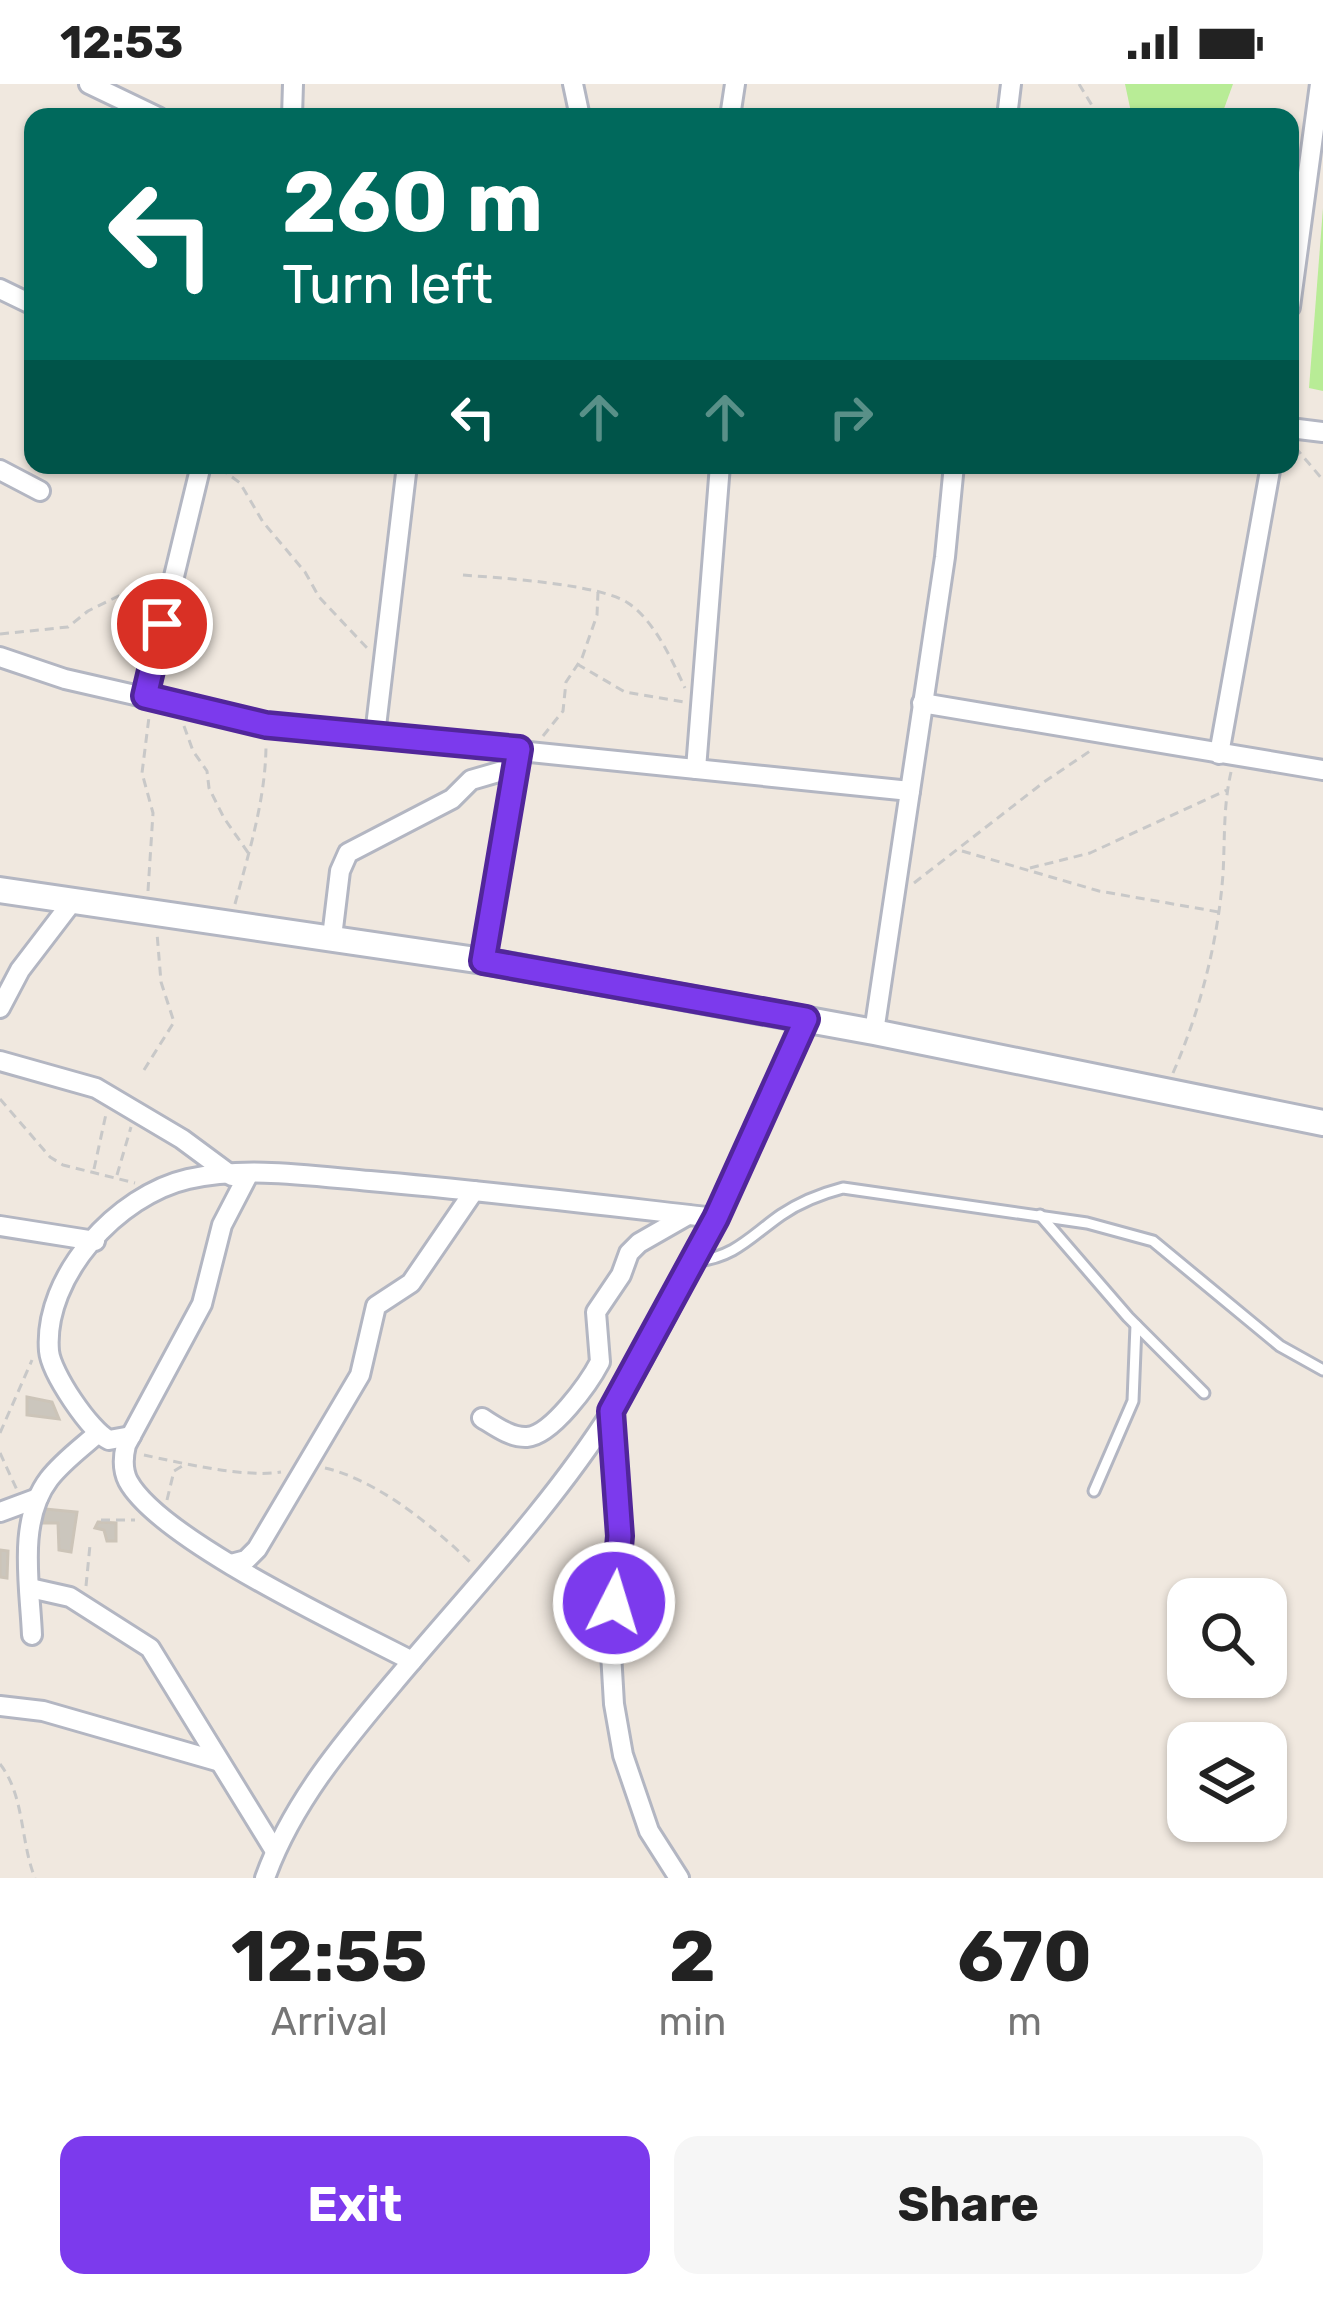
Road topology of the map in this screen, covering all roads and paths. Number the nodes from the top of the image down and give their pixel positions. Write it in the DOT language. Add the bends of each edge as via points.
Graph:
graph roads {
  1 [pos="89,84"];
  2 [pos="1320,84"];
  3 [pos="139,108"];
  4 [pos="1319,130"];
  5 [pos="1299,252"];
  6 [pos="1299,446"];
  7 [pos="0,470"];
  8 [pos="199,474"];
  9 [pos="227,474"];
  10 [pos="406,474"];
  11 [pos="719,474"];
  12 [pos="954,474"];
  13 [pos="1270,474"];
  14 [pos="1323,480"];
  15 [pos="40,491"];
  16 [pos="180,553"];
  17 [pos="463,575"];
  18 [pos="598,592"];
  19 [pos="0,634"];
  20 [pos="2,662"];
  21 [pos="577,664"];
  22 [pos="382,666"];
  23 [pos="157,699"];
  24 [pos="922,703"];
  25 [pos="266,725"];
  26 [pos="375,735"];
  27 [pos="1113,736"];
  28 [pos="1227,755"];
  29 [pos="522,756"];
  30 [pos="696,770"];
  31 [pos="1323,770"];
  32 [pos="1227,790"];
  33 [pos="910,791"];
  34 [pos="960,850"];
  35 [pos="250,855"];
  36 [pos="1028,868"];
  37 [pos="0,890"];
  38 [pos="893,898"];
  39 [pos="72,902"];
  40 [pos="1219,912"];
  41 [pos="151,913"];
  42 [pos="230,923"];
  43 [pos="332,937"];
  44 [pos="483,961"];
  45 [pos="0,1008"];
  46 [pos="806,1019"];
  47 [pos="874,1032"];
  48 [pos="0,1061"];
  49 [pos="144,1070"];
  50 [pos="1165,1091"];
  51 [pos="112,1097"];
  52 [pos="0,1099"];
  53 [pos="136,1110"];
  54 [pos="1323,1123"];
  55 [pos="94,1171"];
  56 [pos="240,1175"];
  57 [pos="117,1177"];
  58 [pos="155,1190"];
  59 [pos="474,1191"];
  60 [pos="688,1215"];
  61 [pos="1040,1215"];
  62 [pos="716,1218"];
  63 [pos="0,1226"];
  64 [pos="95,1241"];
  65 [pos="692,1262"];
  66 [pos="1136,1325"];
  67 [pos="50,1327"];
  68 [pos="1323,1370"];
  69 [pos="1204,1393"];
  70 [pos="611,1411"];
  71 [pos="11,1412"];
  72 [pos="0,1413"];
  73 [pos="482,1418"];
  74 [pos="0,1433"];
  75 [pos="97,1434"];
  76 [pos="129,1440"];
  77 [pos="0,1454"];
  78 [pos="188,1462"];
  79 [pos="306,1464"];
  80 [pos="1094,1491"];
  81 [pos="31,1501"];
  82 [pos="0,1512"];
  83 [pos="157,1512"];
  84 [pos="101,1520"];
  85 [pos="90,1545"];
  86 [pos="231,1564"];
  87 [pos="485,1576"];
  88 [pos="30,1588"];
  89 [pos="83,1606"];
  90 [pos="32,1635"];
  91 [pos="412,1661"];
  92 [pos="0,1706"];
  93 [pos="217,1760"];
  94 [pos="0,1764"];
  95 [pos="275,1851"];
  96 [pos="35,1878"];
  97 [pos="265,1878"];
  98 [pos="679,1878"];
  1 -- 3 [label="street"];
  2 -- 4 [label="street"];
  4 -- 5 [label="street"];
  6 -- 14 [label="path"];
  7 -- 15 [label="street"];
  8 -- 16 [label="street"];
  9 -- 22 [label="path"];
  10 -- 22 [label="street"];
  11 -- 30 [label="street"];
  12 -- 24 [label="street"];
  13 -- 28 [label="street"];
  16 -- 19 [label="path" via="153,580 68,627"];
  16 -- 23 [label="street"];
  17 -- 18 [label="path"];
  18 -- 21 [label="path"];
  18 -- 21 [label="path" via="628,603 649,624 691,703 626,692"];
  20 -- 23 [label="street"];
  21 -- 29 [label="path" via="560,716"];
  22 -- 26 [label="street"];
  23 -- 25 [label="street"];
  23 -- 35 [label="path" via="207,771 224,818"];
  23 -- 41 [label="path" via="142,773 153,812"];
  24 -- 27 [label="street"];
  24 -- 33 [label="street"];
  25 -- 26 [label="street"];
  25 -- 35 [label="path"];
  26 -- 29 [label="street"];
  27 -- 28 [label="street"];
  27 -- 34 [label="path"];
  28 -- 31 [label="street"];
  28 -- 32 [label="path"];
  29 -- 30 [label="street"];
  29 -- 43 [label="street" via="348,853"];
  29 -- 44 [label="street"];
  30 -- 33 [label="street"];
  32 -- 36 [label="path" via="1090,853"];
  32 -- 40 [label="path"];
  33 -- 38 [label="street"];
  34 -- 36 [label="path"];
  34 -- 38 [label="path"];
  35 -- 42 [label="path"];
  36 -- 40 [label="path" via="1099,891"];
  37 -- 39 [label="street"];
  38 -- 47 [label="street"];
  39 -- 41 [label="street"];
  39 -- 45 [label="street"];
  40 -- 50 [label="path" via="1201,998"];
  41 -- 42 [label="street"];
  41 -- 49 [label="path" via="174,1022"];
  42 -- 43 [label="street"];
  43 -- 44 [label="street"];
  44 -- 46 [label="street"];
  46 -- 47 [label="street"];
  46 -- 62 [label="street"];
  47 -- 50 [label="street"];
  48 -- 51 [label="street"];
  50 -- 54 [label="street"];
  51 -- 53 [label="street"];
  51 -- 55 [label="path"];
  52 -- 55 [label="path" via="50,1157"];
  53 -- 56 [label="street"];
  53 -- 57 [label="path"];
  55 -- 57 [label="path"];
  56 -- 58 [label="street"];
  56 -- 59 [label="street"];
  56 -- 76 [label="street" via="202,1304"];
  57 -- 58 [label="path"];
  58 -- 64 [label="street"];
  59 -- 60 [label="street"];
  59 -- 79 [label="street" via="411,1282 376,1306 360,1376"];
  60 -- 62 [label="street"];
  60 -- 73 [label="street" via="629,1253 596,1312 598,1366 554,1422 521,1437"];
  61 -- 65 [label="lane" via="843,1188 799,1204 728,1254"];
  61 -- 66 [label="lane"];
  61 -- 68 [label="lane" via="1153,1241 1294,1357"];
  62 -- 65 [label="street"];
  63 -- 64 [label="street"];
  64 -- 67 [label="street" via="60,1290"];
  65 -- 70 [label="street"];
  66 -- 69 [label="lane"];
  66 -- 80 [label="lane" via="1132,1401"];
  67 -- 71 [label="path"];
  67 -- 75 [label="street" via="52,1365"];
  70 -- 87 [label="street"];
  70 -- 98 [label="street" via="620,1536 610,1636 614,1704 649,1831"];
  71 -- 72 [label="path"];
  71 -- 74 [label="path"];
  75 -- 76 [label="street"];
  75 -- 81 [label="street"];
  76 -- 78 [label="path" via="146,1456"];
  76 -- 83 [label="street" via="129,1483"];
  77 -- 81 [label="path"];
  78 -- 79 [label="path" via="244,1475"];
  78 -- 83 [label="path" via="174,1471"];
  79 -- 86 [label="street" via="257,1549"];
  79 -- 87 [label="path" via="391,1498"];
  81 -- 82 [label="street"];
  81 -- 88 [label="street"];
  83 -- 84 [label="path"];
  83 -- 86 [label="street"];
  85 -- 89 [label="path"];
  86 -- 91 [label="street"];
  87 -- 91 [label="street"];
  88 -- 89 [label="street"];
  88 -- 90 [label="street"];
  89 -- 93 [label="street" via="150,1648"];
  91 -- 95 [label="street" via="332,1756"];
  92 -- 93 [label="street"];
  93 -- 95 [label="street"];
  94 -- 96 [label="path" via="16,1789"];
  95 -- 97 [label="street"];
}
